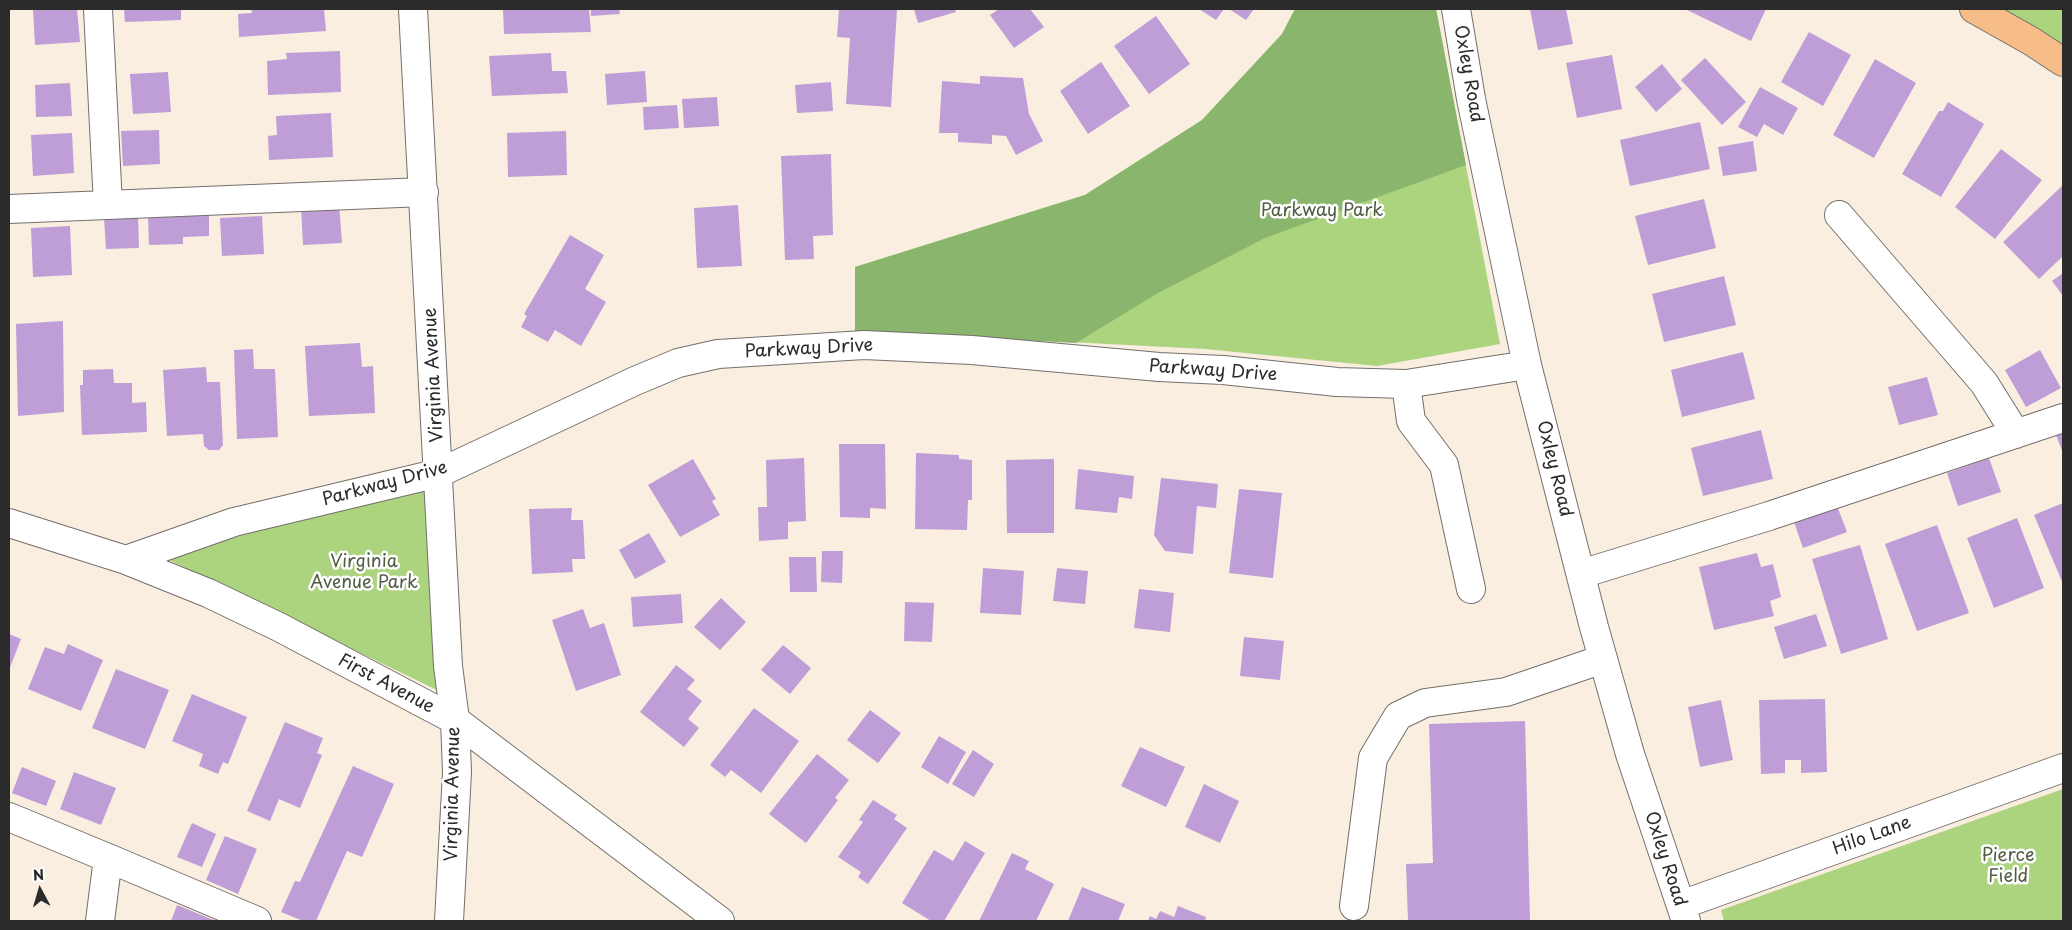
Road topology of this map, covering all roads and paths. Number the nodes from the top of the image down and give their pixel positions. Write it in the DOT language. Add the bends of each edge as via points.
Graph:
graph roads {
  1 [pos="98,9"];
  2 [pos="414,9"];
  3 [pos="1456,9"];
  4 [pos="1974,9"];
  5 [pos="2063,62"];
  6 [pos="424,192"];
  7 [pos="108,205"];
  8 [pos="9,208"];
  9 [pos="1839,214"];
  10 [pos="1527,365"];
  11 [pos="1406,384"];
  12 [pos="2063,418"];
  13 [pos="2016,434"];
  14 [pos="439,473"];
  15 [pos="9,523"];
  16 [pos="126,560"];
  17 [pos="1580,574"];
  18 [pos="1471,589"];
  19 [pos="1603,659"];
  20 [pos="455,720"];
  21 [pos="2063,768"];
  22 [pos="9,816"];
  23 [pos="108,858"];
  24 [pos="1354,906"];
  25 [pos="1683,913"];
  26 [pos="100,921"];
  27 [pos="257,921"];
  28 [pos="449,921"];
  29 [pos="720,921"];
  1 -- 7 [label="street"];
  2 -- 6 [label="street, Virginia Avenue"];
  3 -- 10 [label="street, Oxley Road" via="1471,99"];
  4 -- 5 [label="main road"];
  6 -- 7 [label="street"];
  6 -- 14 [label="street, Virginia Avenue"];
  7 -- 8 [label="street"];
  9 -- 13 [label="street" via="1984,383"];
  10 -- 11 [label="street, Parkway Drive"];
  10 -- 17 [label="street, Oxley Road"];
  11 -- 14 [label="street, Parkway Drive" via="1337,382 972,350 864,345 718,354 678,363 634,381"];
  11 -- 18 [label="street" via="1411,421 1444,465"];
  12 -- 13 [label="street"];
  13 -- 17 [label="street" via="1769,516"];
  14 -- 16 [label="street, Parkway Drive" via="234,522"];
  14 -- 20 [label="street, Virginia Avenue" via="448,666"];
  15 -- 16 [label="street, First Avenue"];
  16 -- 20 [label="street, First Avenue" via="226,601"];
  17 -- 19 [label="street, Oxley Road"];
  19 -- 24 [label="street" via="1506,692 1425,704 1398,716 1373,758"];
  19 -- 25 [label="street, Oxley Road" via="1630,754"];
  20 -- 28 [label="street, Virginia Avenue" via="457,772"];
  20 -- 29 [label="street, First Avenue"];
  21 -- 25 [label="street, Hilo Lane"];
  22 -- 23 [label="street"];
  23 -- 26 [label="street"];
  23 -- 27 [label="street"];
}
